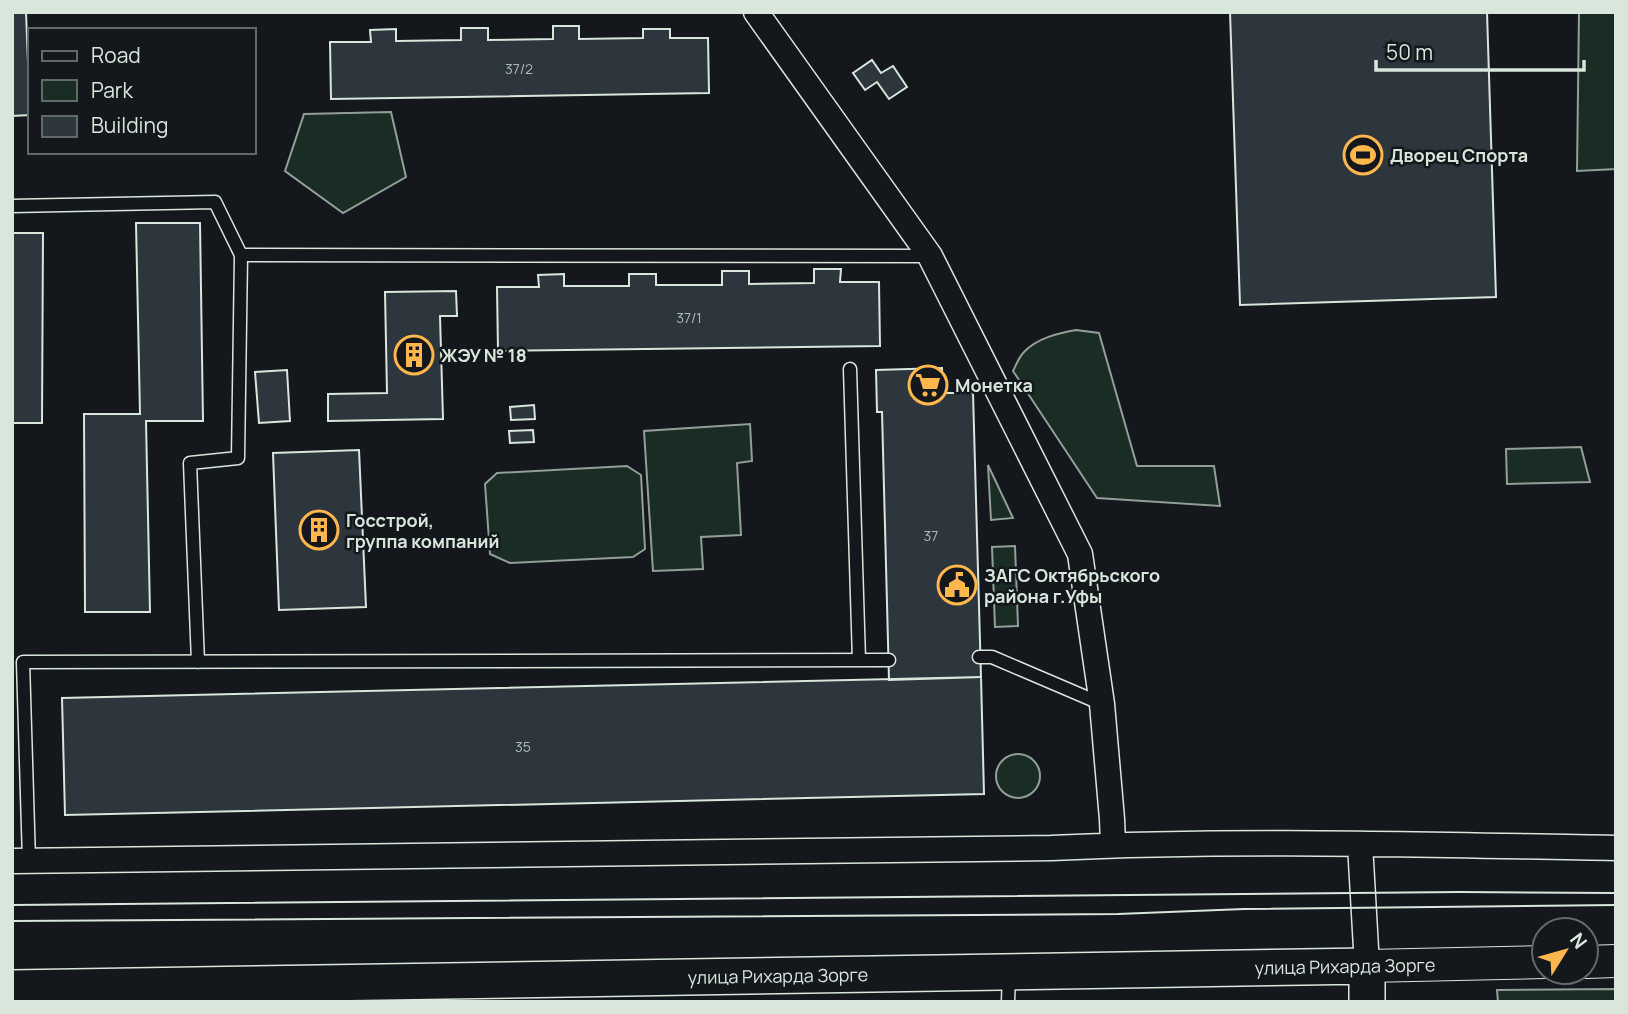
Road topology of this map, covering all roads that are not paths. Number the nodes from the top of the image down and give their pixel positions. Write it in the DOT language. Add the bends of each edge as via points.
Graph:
graph roads {
  1 [pos="757,12"];
  2 [pos="12,206"];
  3 [pos="241,255"];
  4 [pos="930,256"];
  5 [pos="850,369"];
  6 [pos="979,657"];
  7 [pos="859,660"];
  8 [pos="889,660"];
  9 [pos="198,662"];
  10 [pos="1102,704"];
  11 [pos="1360,844"];
  12 [pos="1113,845"];
  13 [pos="1616,848"];
  14 [pos="20,861"];
  15 [pos="1530,962"];
  16 [pos="1367,966"];
  17 [pos="1009,987"];
  18 [pos="12,988"];
  19 [pos="1367,1002"];
  1 -- 4 [label="street"];
  2 -- 3 [label="lane" via="215,202"];
  3 -- 4 [label="lane"];
  3 -- 9 [label="lane" via="238,458 190,463"];
  4 -- 10 [label="street" via="1080,554"];
  5 -- 7 [label="lane"];
  6 -- 10 [label="lane" via="992,657"];
  7 -- 8 [label="lane"];
  7 -- 9 [label="lane"];
  9 -- 14 [label="lane" via="23,662"];
  10 -- 12 [label="street"];
  11 -- 12 [label="street"];
  11 -- 13 [label="street"];
  11 -- 16 [label="street"];
  12 -- 14 [label="street"];
  15 -- 16 [label="street, улица Рихарда Зорге"];
  16 -- 17 [label="main road, улица Рихарда Зорге"];
  16 -- 19 [label="main road"];
  17 -- 18 [label="main road, улица Рихарда Зорге"];
}
